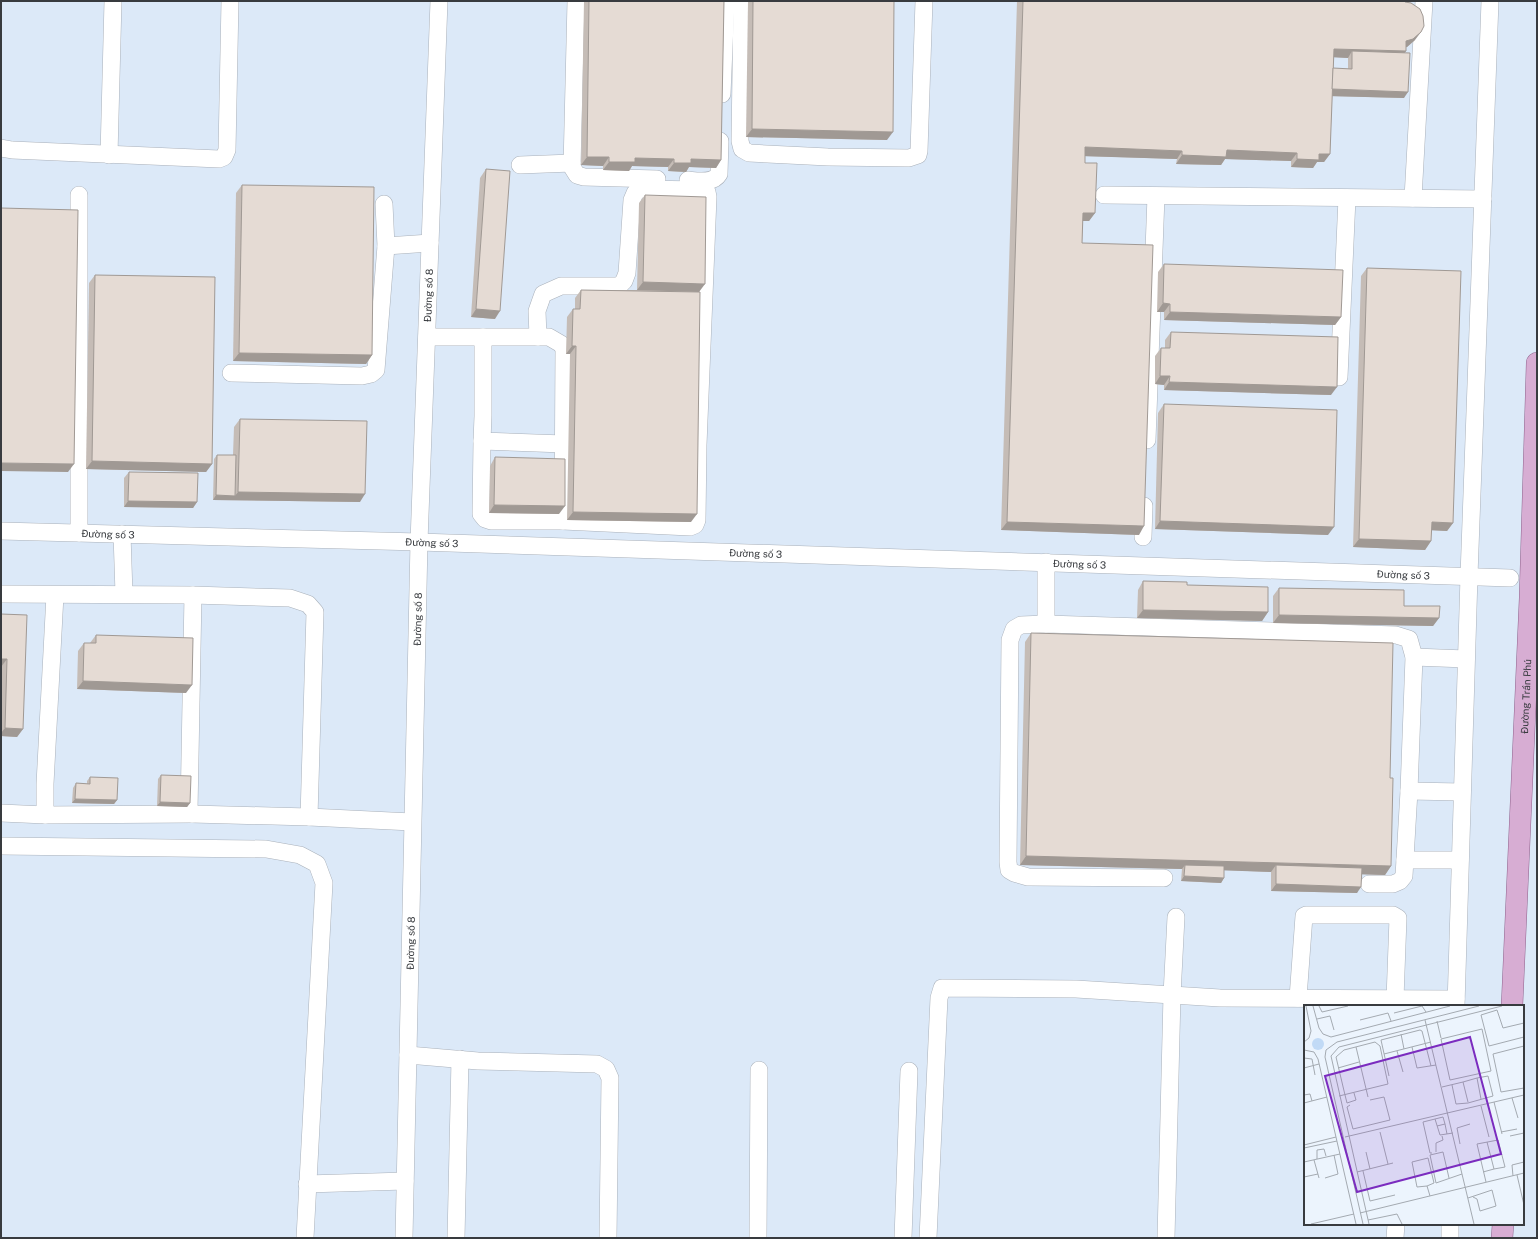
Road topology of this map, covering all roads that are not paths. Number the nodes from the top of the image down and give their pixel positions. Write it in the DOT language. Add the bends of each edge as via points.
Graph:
graph roads {
  1 [pos="113,1"];
  2 [pos="230,1"];
  3 [pos="439,1"];
  4 [pos="576,1"];
  5 [pos="726,1"];
  6 [pos="742,1"];
  7 [pos="924,1"];
  8 [pos="1424,1"];
  9 [pos="1490,1"];
  10 [pos="1,148"];
  11 [pos="109,155"];
  12 [pos="572,163"];
  13 [pos="520,165"];
  14 [pos="79,195"];
  15 [pos="1104,195"];
  16 [pos="1156,196"];
  17 [pos="1347,198"];
  18 [pos="1413,198"];
  19 [pos="1483,199"];
  20 [pos="384,204"];
  21 [pos="430,243"];
  22 [pos="386,246"];
  23 [pos="426,337"];
  24 [pos="483,337"];
  25 [pos="538,337"];
  26 [pos="1537,363"];
  27 [pos="231,373"];
  28 [pos="1339,377"];
  29 [pos="482,441"];
  30 [pos="564,444"];
  31 [pos="1146,457"];
  32 [pos="1145,489"];
  33 [pos="564,521"];
  34 [pos="1,531"];
  35 [pos="79,534"];
  36 [pos="122,534"];
  37 [pos="1143,537"];
  38 [pos="419,542"];
  39 [pos="1046,562"];
  40 [pos="1534,562"];
  41 [pos="1469,576"];
  42 [pos="1510,578"];
  43 [pos="1,594"];
  44 [pos="55,594"];
  45 [pos="124,594"];
  46 [pos="193,595"];
  47 [pos="1534,598"];
  48 [pos="1046,624"];
  49 [pos="1414,656"];
  50 [pos="1466,659"];
  51 [pos="1409,791"];
  52 [pos="1462,792"];
  53 [pos="1,813"];
  54 [pos="45,814"];
  55 [pos="192,814"];
  56 [pos="309,817"];
  57 [pos="412,822"];
  58 [pos="1,846"];
  59 [pos="1405,860"];
  60 [pos="1460,860"];
  61 [pos="1164,878"];
  62 [pos="1369,884"];
  63 [pos="1176,917"];
  64 [pos="1172,995"];
  65 [pos="1298,998"];
  66 [pos="1397,1001"];
  67 [pos="1456,1003"];
  68 [pos="1512,1005"];
  69 [pos="408,1055"];
  70 [pos="460,1059"];
  71 [pos="759,1070"];
  72 [pos="909,1071"];
  73 [pos="405,1181"];
  74 [pos="307,1184"];
  75 [pos="1396,1225"];
  76 [pos="1450,1225"];
  77 [pos="1503,1225"];
  78 [pos="305,1238"];
  79 [pos="404,1238"];
  80 [pos="456,1238"];
  81 [pos="608,1238"];
  82 [pos="758,1238"];
  83 [pos="903,1238"];
  84 [pos="928,1238"];
  85 [pos="1166,1238"];
  86 [pos="1396,1238"];
  87 [pos="1450,1238"];
  88 [pos="1502,1238"];
  1 -- 11 [label="street"];
  2 -- 11 [label="street" via="227,150 224,157 218,159"];
  3 -- 21 [label="street, Đường số 8"];
  4 -- 12 [label="street"];
  5 -- 12 [label="street" via="719,174 716,178 709,181 584,177 577,175"];
  6 -- 7 [label="street" via="742,149 749,153 902,158 918,155 920,151"];
  8 -- 18 [label="street"];
  9 -- 19 [label="street"];
  10 -- 11 [label="street"];
  12 -- 13 [label="street"];
  14 -- 35 [label="street"];
  15 -- 16 [label="street"];
  16 -- 17 [label="street"];
  16 -- 31 [label="street"];
  17 -- 18 [label="street"];
  17 -- 28 [label="street"];
  18 -- 19 [label="street"];
  19 -- 41 [label="street"];
  20 -- 22 [label="street"];
  21 -- 22 [label="street"];
  21 -- 23 [label="street, Đường số 8"];
  22 -- 27 [label="street" via="376,370 362,376"];
  23 -- 24 [label="street"];
  23 -- 38 [label="street, Đường số 8"];
  24 -- 25 [label="street"];
  24 -- 29 [label="street"];
  25 -- 30 [label="street" via="549,337 561,344 564,349"];
  25 -- 33 [label="street" via="537,311 543,294 561,286 619,286 624,281 627,274 632,200 638,189 707,192 695,525 690,527"];
  26 -- 40 [label="main road, Đường Trần Phú"];
  29 -- 30 [label="street"];
  29 -- 33 [label="street" via="481,514 484,519"];
  30 -- 33 [label="street"];
  32 -- 37 [label="street"];
  34 -- 35 [label="street, Đường số 3"];
  35 -- 36 [label="street, Đường số 3"];
  36 -- 38 [label="street, Đường số 3"];
  36 -- 45 [label="street"];
  38 -- 39 [label="street, Đường số 3"];
  38 -- 57 [label="street, Đường số 8"];
  39 -- 41 [label="street, Đường số 3"];
  39 -- 48 [label="street"];
  40 -- 42 [label="street"];
  40 -- 47 [label="main road, Đường Trần Phú"];
  41 -- 42 [label="street, Đường số 3"];
  41 -- 50 [label="street"];
  42 -- 47 [label="street"];
  43 -- 44 [label="street"];
  44 -- 45 [label="street"];
  44 -- 54 [label="street"];
  45 -- 46 [label="street"];
  46 -- 55 [label="street" via="189,811"];
  46 -- 56 [label="street" via="290,598 308,604 315,612"];
  47 -- 68 [label="main road, Đường Trần Phú"];
  48 -- 49 [label="street" via="1396,635 1409,639"];
  48 -- 61 [label="street" via="1020,625 1014,629 1010,640 1009,870 1028,877"];
  49 -- 50 [label="street"];
  49 -- 51 [label="street"];
  50 -- 52 [label="street"];
  51 -- 52 [label="street"];
  51 -- 59 [label="street"];
  52 -- 60 [label="street"];
  53 -- 54 [label="street"];
  54 -- 55 [label="street"];
  55 -- 56 [label="street"];
  56 -- 57 [label="street"];
  57 -- 69 [label="street, Đường số 8"];
  58 -- 74 [label="street" via="266,849 300,855 316,864 324,883"];
  59 -- 60 [label="street"];
  59 -- 62 [label="street" via="1404,876 1400,881 1393,884"];
  60 -- 67 [label="street"];
  63 -- 64 [label="street"];
  64 -- 65 [label="street"];
  64 -- 84 [label="street" via="1076,989 942,988 939,998"];
  64 -- 85 [label="street"];
  65 -- 66 [label="street"];
  65 -- 66 [label="street" via="1304,916 1393,915 1398,918"];
  66 -- 67 [label="street"];
  69 -- 70 [label="street"];
  69 -- 73 [label="street, Đường số 8"];
  70 -- 80 [label="street"];
  70 -- 81 [label="street" via="597,1064 606,1069 610,1078"];
  71 -- 82 [label="street"];
  72 -- 83 [label="street"];
  73 -- 74 [label="street"];
  73 -- 79 [label="street, Đường số 8"];
  74 -- 78 [label="street"];
  75 -- 86 [label="street"];
  76 -- 87 [label="street"];
  77 -- 88 [label="main road"];
}
